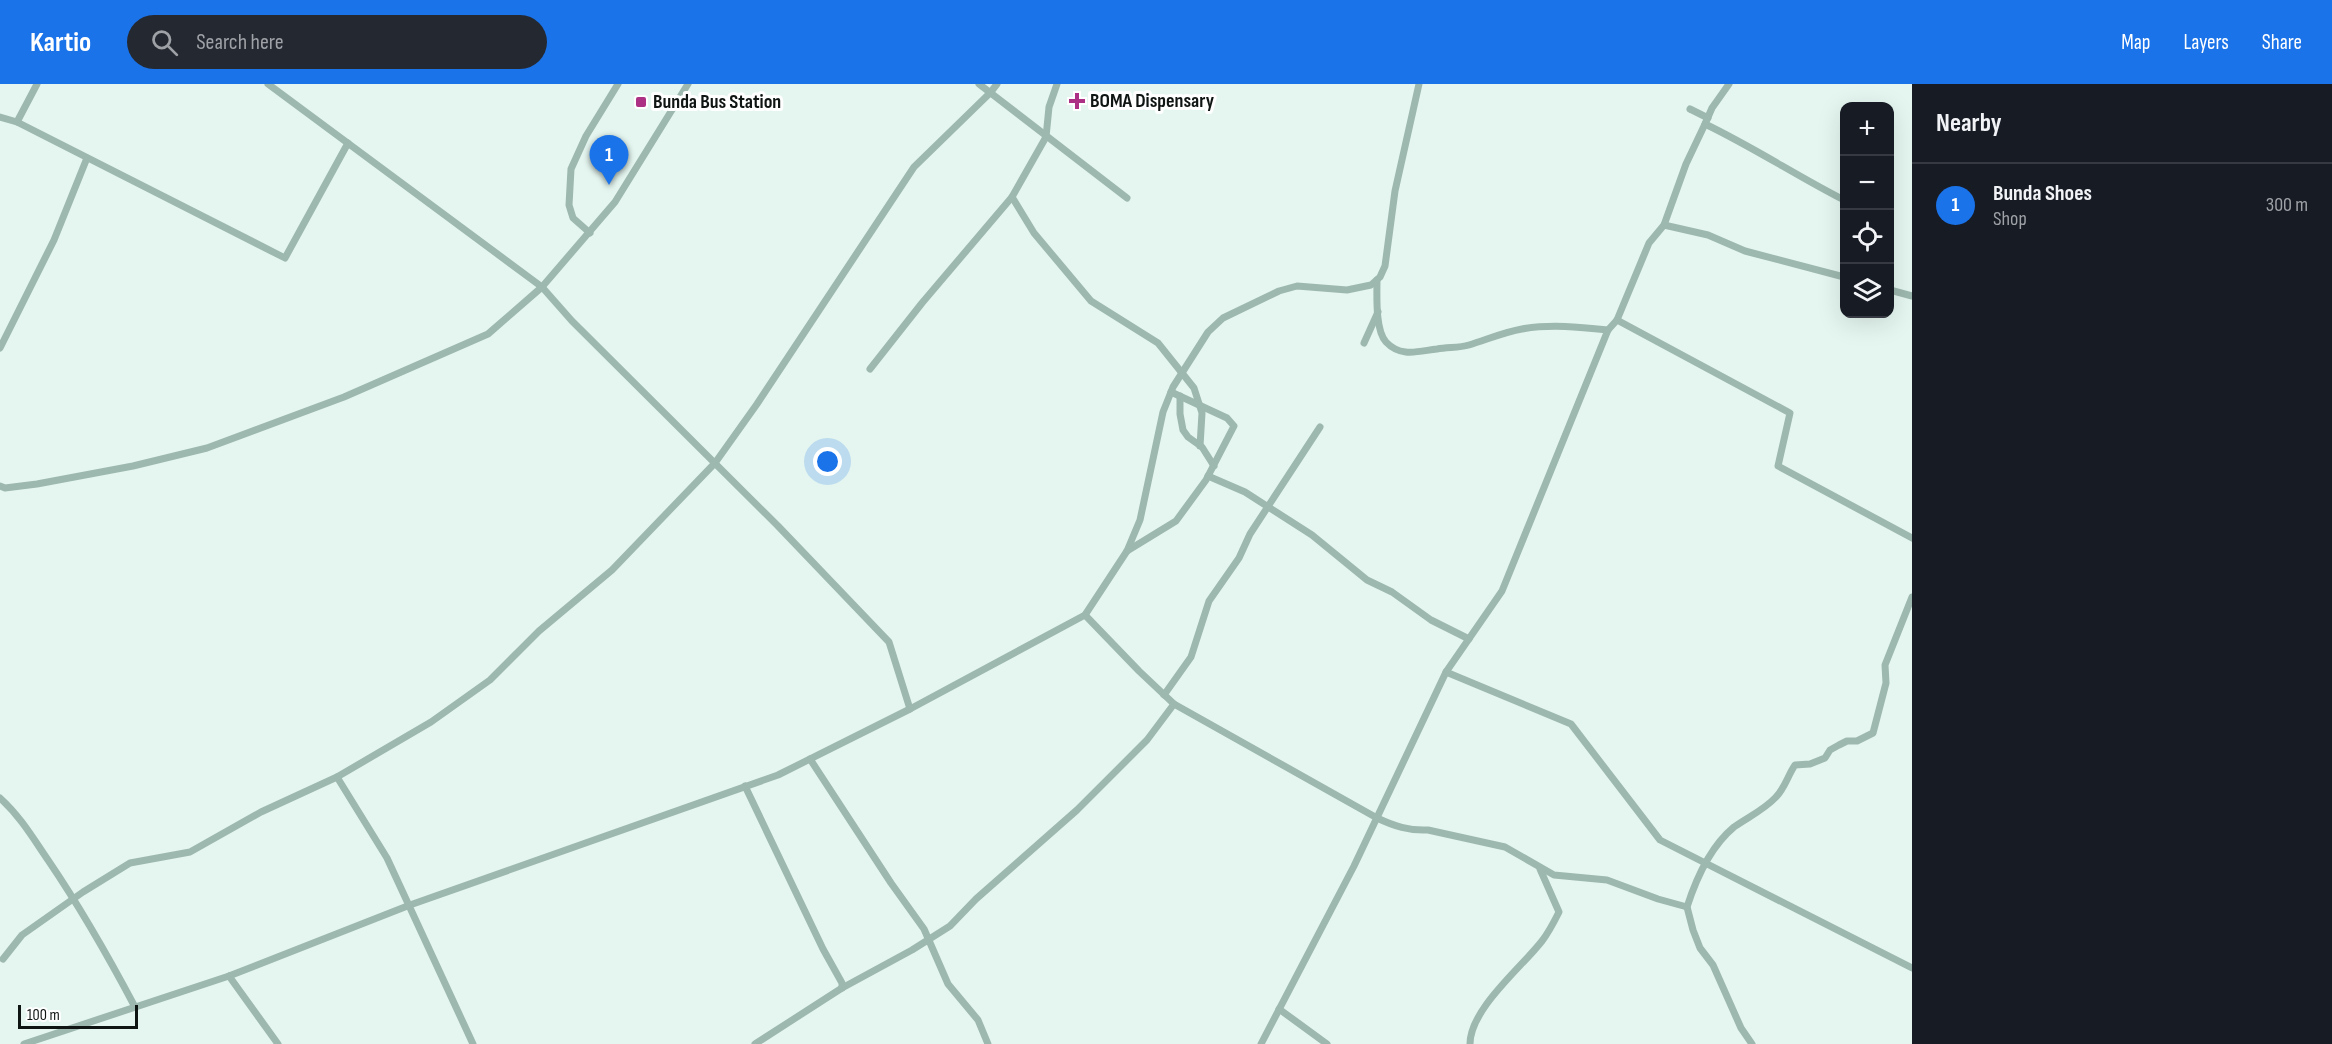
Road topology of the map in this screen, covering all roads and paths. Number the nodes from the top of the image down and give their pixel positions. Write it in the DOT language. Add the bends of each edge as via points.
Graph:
graph roads {
  1 [pos="37,84"];
  2 [pos="268,84"];
  3 [pos="618,84"];
  4 [pos="688,84"];
  5 [pos="979,84"];
  6 [pos="997,84"];
  7 [pos="1057,84"];
  8 [pos="1419,84"];
  9 [pos="1729,84"];
  10 [pos="990,93"];
  11 [pos="1690,110"];
  12 [pos="0,117"];
  13 [pos="1706,121"];
  14 [pos="17,122"];
  15 [pos="1046,137"];
  16 [pos="348,143"];
  17 [pos="87,158"];
  18 [pos="1012,197"];
  19 [pos="1840,197"];
  20 [pos="1126,198"];
  21 [pos="1664,225"];
  22 [pos="590,233"];
  23 [pos="1840,276"];
  24 [pos="1377,279"];
  25 [pos="542,287"];
  26 [pos="1894,291"];
  27 [pos="1912,296"];
  28 [pos="1378,312"];
  29 [pos="1617,320"];
  30 [pos="1608,330"];
  31 [pos="1364,343"];
  32 [pos="0,348"];
  33 [pos="870,369"];
  34 [pos="1181,374"];
  35 [pos="1171,392"];
  36 [pos="1180,396"];
  37 [pos="1200,406"];
  38 [pos="1320,427"];
  39 [pos="1200,446"];
  40 [pos="715,463"];
  41 [pos="1214,466"];
  42 [pos="1208,476"];
  43 [pos="0,486"];
  44 [pos="1268,507"];
  45 [pos="1912,538"];
  46 [pos="1127,551"];
  47 [pos="1912,597"];
  48 [pos="1085,615"];
  49 [pos="1469,639"];
  50 [pos="1446,672"];
  51 [pos="1164,694"];
  52 [pos="1174,704"];
  53 [pos="910,710"];
  54 [pos="810,759"];
  55 [pos="337,777"];
  56 [pos="745,786"];
  57 [pos="0,798"];
  58 [pos="1377,818"];
  59 [pos="1706,863"];
  60 [pos="1540,869"];
  61 [pos="74,898"];
  62 [pos="410,905"];
  63 [pos="1687,907"];
  64 [pos="929,939"];
  65 [pos="3,959"];
  66 [pos="1912,968"];
  67 [pos="229,976"];
  68 [pos="842,988"];
  69 [pos="135,1007"];
  70 [pos="1279,1009"];
  71 [pos="34,1042"];
  72 [pos="24,1044"];
  73 [pos="278,1044"];
  74 [pos="473,1044"];
  75 [pos="755,1044"];
  76 [pos="988,1044"];
  77 [pos="1261,1044"];
  78 [pos="1327,1044"];
  79 [pos="1470,1044"];
  80 [pos="1752,1044"];
  1 -- 14 [label="street"];
  2 -- 16 [label="street"];
  3 -- 22 [label="street" via="571,169 569,205 573,218"];
  4 -- 22 [label="street" via="615,202"];
  5 -- 10 [label="street"];
  6 -- 10 [label="street"];
  7 -- 15 [label="street" via="1049,107"];
  8 -- 24 [label="street" via="1395,191 1384,266"];
  9 -- 13 [label="street"];
  10 -- 15 [label="street"];
  10 -- 40 [label="street" via="914,167"];
  11 -- 13 [label="street"];
  12 -- 14 [label="street"];
  13 -- 19 [label="street"];
  13 -- 21 [label="street"];
  14 -- 17 [label="street"];
  15 -- 18 [label="street"];
  15 -- 20 [label="street"];
  16 -- 17 [label="street" via="285,258"];
  16 -- 25 [label="street"];
  17 -- 32 [label="street" via="54,240"];
  18 -- 33 [label="street"];
  18 -- 34 [label="street" via="1034,233 1091,301 1158,343"];
  21 -- 23 [label="street"];
  21 -- 29 [label="street" via="1649,243"];
  22 -- 25 [label="street"];
  24 -- 28 [label="street"];
  24 -- 34 [label="street" via="1371,285 1347,290 1297,286 1246,306 1223,318 1208,332"];
  25 -- 40 [label="street"];
  25 -- 43 [label="street" via="488,334 282,422 207,448 133,466 27,486"];
  26 -- 27 [label="street"];
  28 -- 30 [label="street" via="1384,341 1413,354 1467,346 1521,329"];
  28 -- 31 [label="street"];
  29 -- 30 [label="street"];
  29 -- 45 [label="street" via="1790,413 1778,466"];
  30 -- 49 [label="street" via="1502,591"];
  34 -- 35 [label="street"];
  34 -- 37 [label="street" via="1194,388"];
  35 -- 36 [label="street"];
  35 -- 46 [label="street" via="1152,454 1140,520"];
  36 -- 37 [label="street"];
  36 -- 39 [label="street" via="1183,430"];
  37 -- 39 [label="street"];
  37 -- 41 [label="street" via="1227,418 1234,426"];
  38 -- 44 [label="street"];
  39 -- 41 [label="street"];
  40 -- 53 [label="street" via="889,642"];
  40 -- 55 [label="street" via="612,570 490,680 431,722"];
  41 -- 42 [label="street"];
  42 -- 44 [label="street"];
  42 -- 46 [label="street" via="1176,521"];
  44 -- 49 [label="street" via="1312,535 1367,580"];
  44 -- 51 [label="street" via="1209,601 1191,657"];
  46 -- 48 [label="street"];
  47 -- 59 [label="street" via="1885,665 1886,683 1872,733 1839,745 1825,758 1796,765 1776,798 1735,826"];
  48 -- 51 [label="street"];
  48 -- 53 [label="street"];
  49 -- 50 [label="street"];
  50 -- 58 [label="street"];
  50 -- 59 [label="street" via="1571,724 1660,840"];
  51 -- 52 [label="street"];
  52 -- 58 [label="street"];
  52 -- 64 [label="street" via="1147,740 1077,810 950,926"];
  53 -- 54 [label="street"];
  54 -- 56 [label="street"];
  54 -- 64 [label="street"];
  55 -- 61 [label="street" via="261,812 190,852 130,863"];
  55 -- 62 [label="street" via="387,858"];
  56 -- 62 [label="street"];
  56 -- 68 [label="street"];
  57 -- 61 [label="street" via="17,814"];
  58 -- 60 [label="street" via="1399,828 1428,830 1505,847"];
  58 -- 70 [label="street"];
  59 -- 63 [label="street"];
  59 -- 66 [label="street"];
  60 -- 63 [label="street" via="1554,875 1607,880"];
  60 -- 79 [label="street" via="1559,912 1542,940 1505,979 1487,1005 1470,1036"];
  61 -- 65 [label="street" via="22,935"];
  61 -- 69 [label="street"];
  62 -- 67 [label="street"];
  62 -- 74 [label="street"];
  63 -- 80 [label="street" via="1700,948 1713,965"];
  64 -- 68 [label="street"];
  64 -- 76 [label="street" via="948,984 978,1020"];
  67 -- 69 [label="street"];
  67 -- 73 [label="street"];
  68 -- 75 [label="street"];
  69 -- 71 [label="street"];
  70 -- 77 [label="street"];
  70 -- 78 [label="street"];
  71 -- 72 [label="street"];
}
